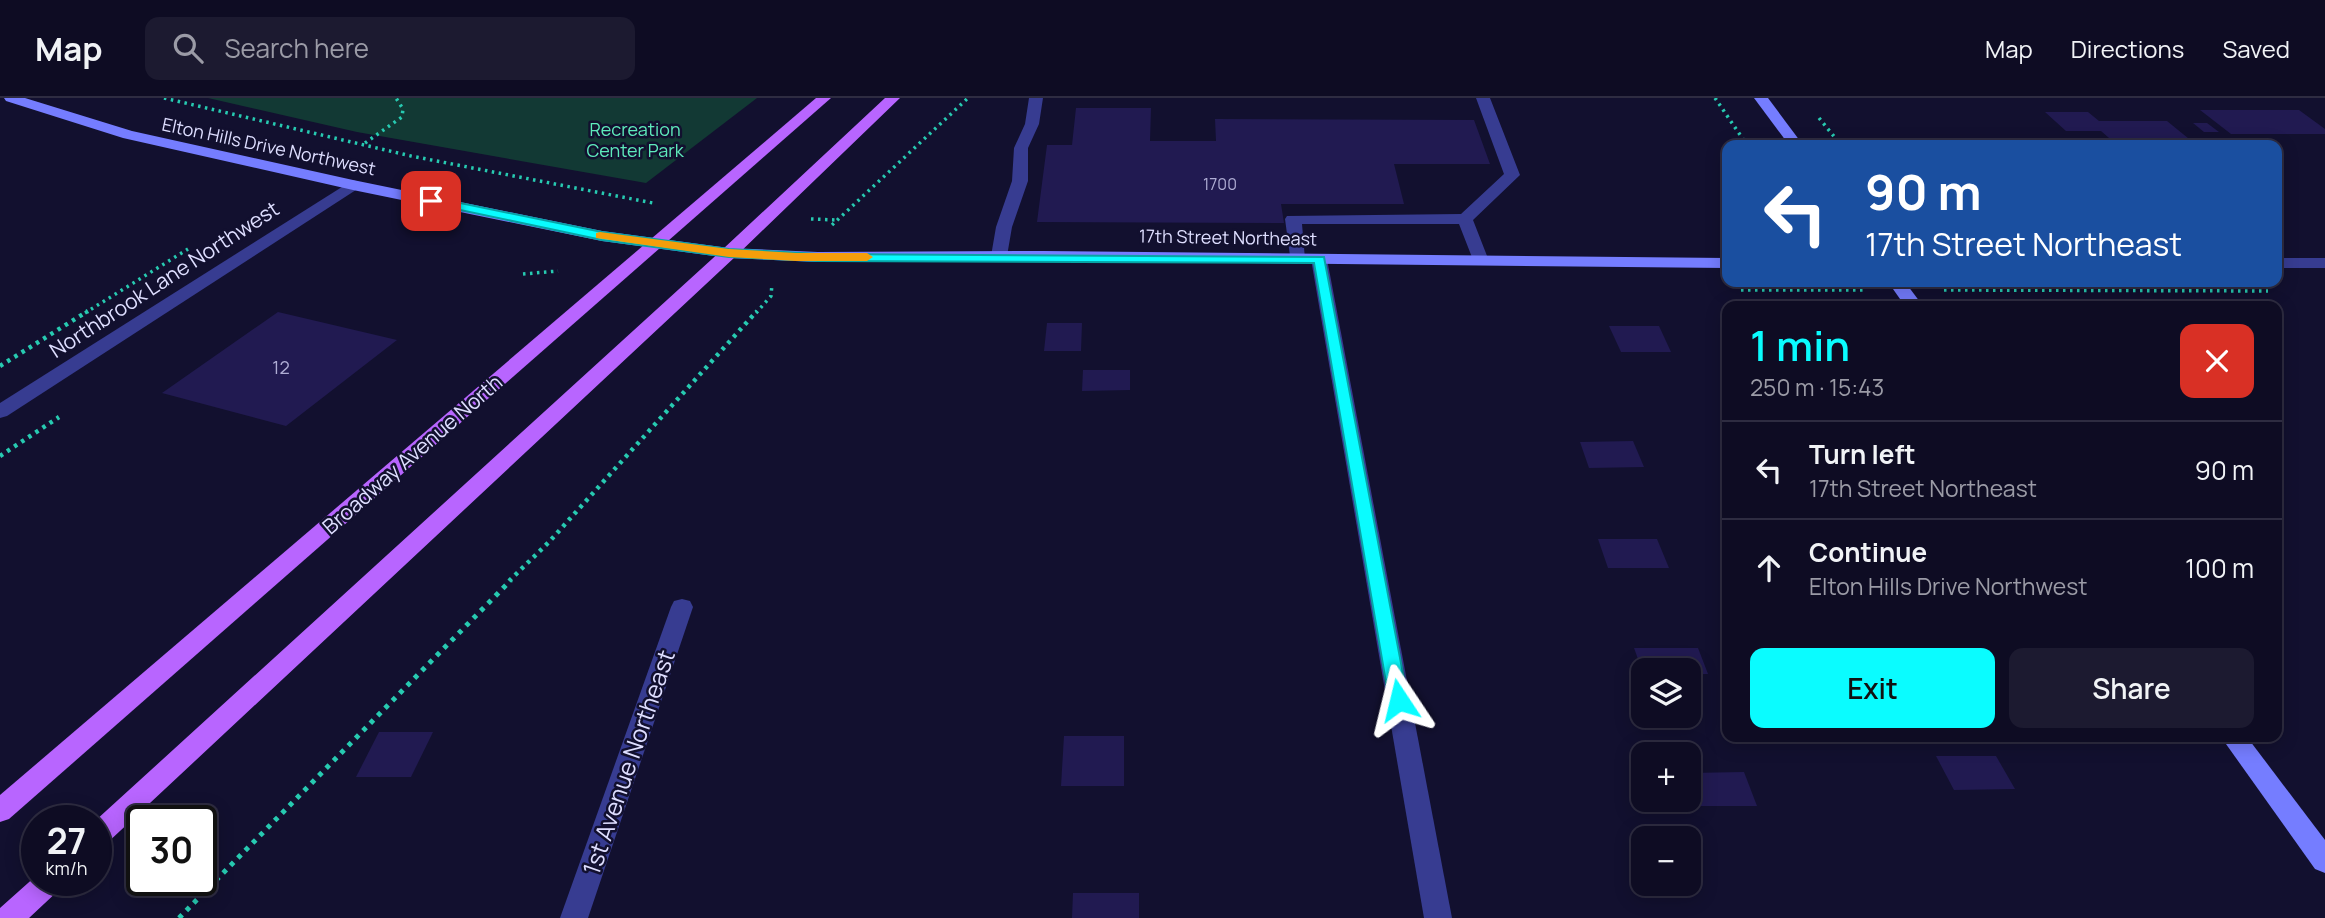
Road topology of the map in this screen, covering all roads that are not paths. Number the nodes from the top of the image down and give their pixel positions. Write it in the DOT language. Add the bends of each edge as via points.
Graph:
graph roads {
  1 [pos="11,98"];
  2 [pos="824,98"];
  3 [pos="893,98"];
  4 [pos="1036,98"];
  5 [pos="1483,98"];
  6 [pos="1761,98"];
  7 [pos="1792,140"];
  8 [pos="353,185"];
  9 [pos="1465,219"];
  10 [pos="653,245"];
  11 [pos="729,253"];
  12 [pos="999,256"];
  13 [pos="1308,259"];
  14 [pos="1481,261"];
  15 [pos="1722,262"];
  16 [pos="2282,262"];
  17 [pos="2325,262"];
  18 [pos="0,412"];
  19 [pos="682,607"];
  20 [pos="2237,742"];
  21 [pos="0,811"];
  22 [pos="112,822"];
  23 [pos="2325,861"];
  24 [pos="33,896"];
  25 [pos="9,918"];
  26 [pos="574,918"];
  27 [pos="1438,918"];
  1 -- 8 [label="street, Elton Hills Drive Northwest" via="128,135"];
  2 -- 10 [label="main road, Broadway Avenue North"];
  3 -- 11 [label="main road"];
  4 -- 12 [label="street"];
  5 -- 9 [label="street" via="1512,175"];
  6 -- 7 [label="street"];
  8 -- 10 [label="street, Elton Hills Drive Northwest"];
  8 -- 18 [label="street, Northbrook Lane Northwest"];
  9 -- 13 [label="street" via="1293,219"];
  9 -- 14 [label="street"];
  10 -- 11 [label="street, Elton Hills Drive Northwest"];
  10 -- 21 [label="main road, Broadway Avenue North"];
  11 -- 12 [label="street, 17th Street Northeast"];
  11 -- 22 [label="main road"];
  12 -- 13 [label="street, 17th Street Northeast"];
  13 -- 14 [label="street, 17th Street Northeast"];
  13 -- 27 [label="street"];
  14 -- 15 [label="street, 17th Street Northeast"];
  16 -- 17 [label="street"];
  19 -- 26 [label="street, 1st Avenue Northeast"];
  20 -- 23 [label="street"];
  24 -- 25 [label="main road"];
}
